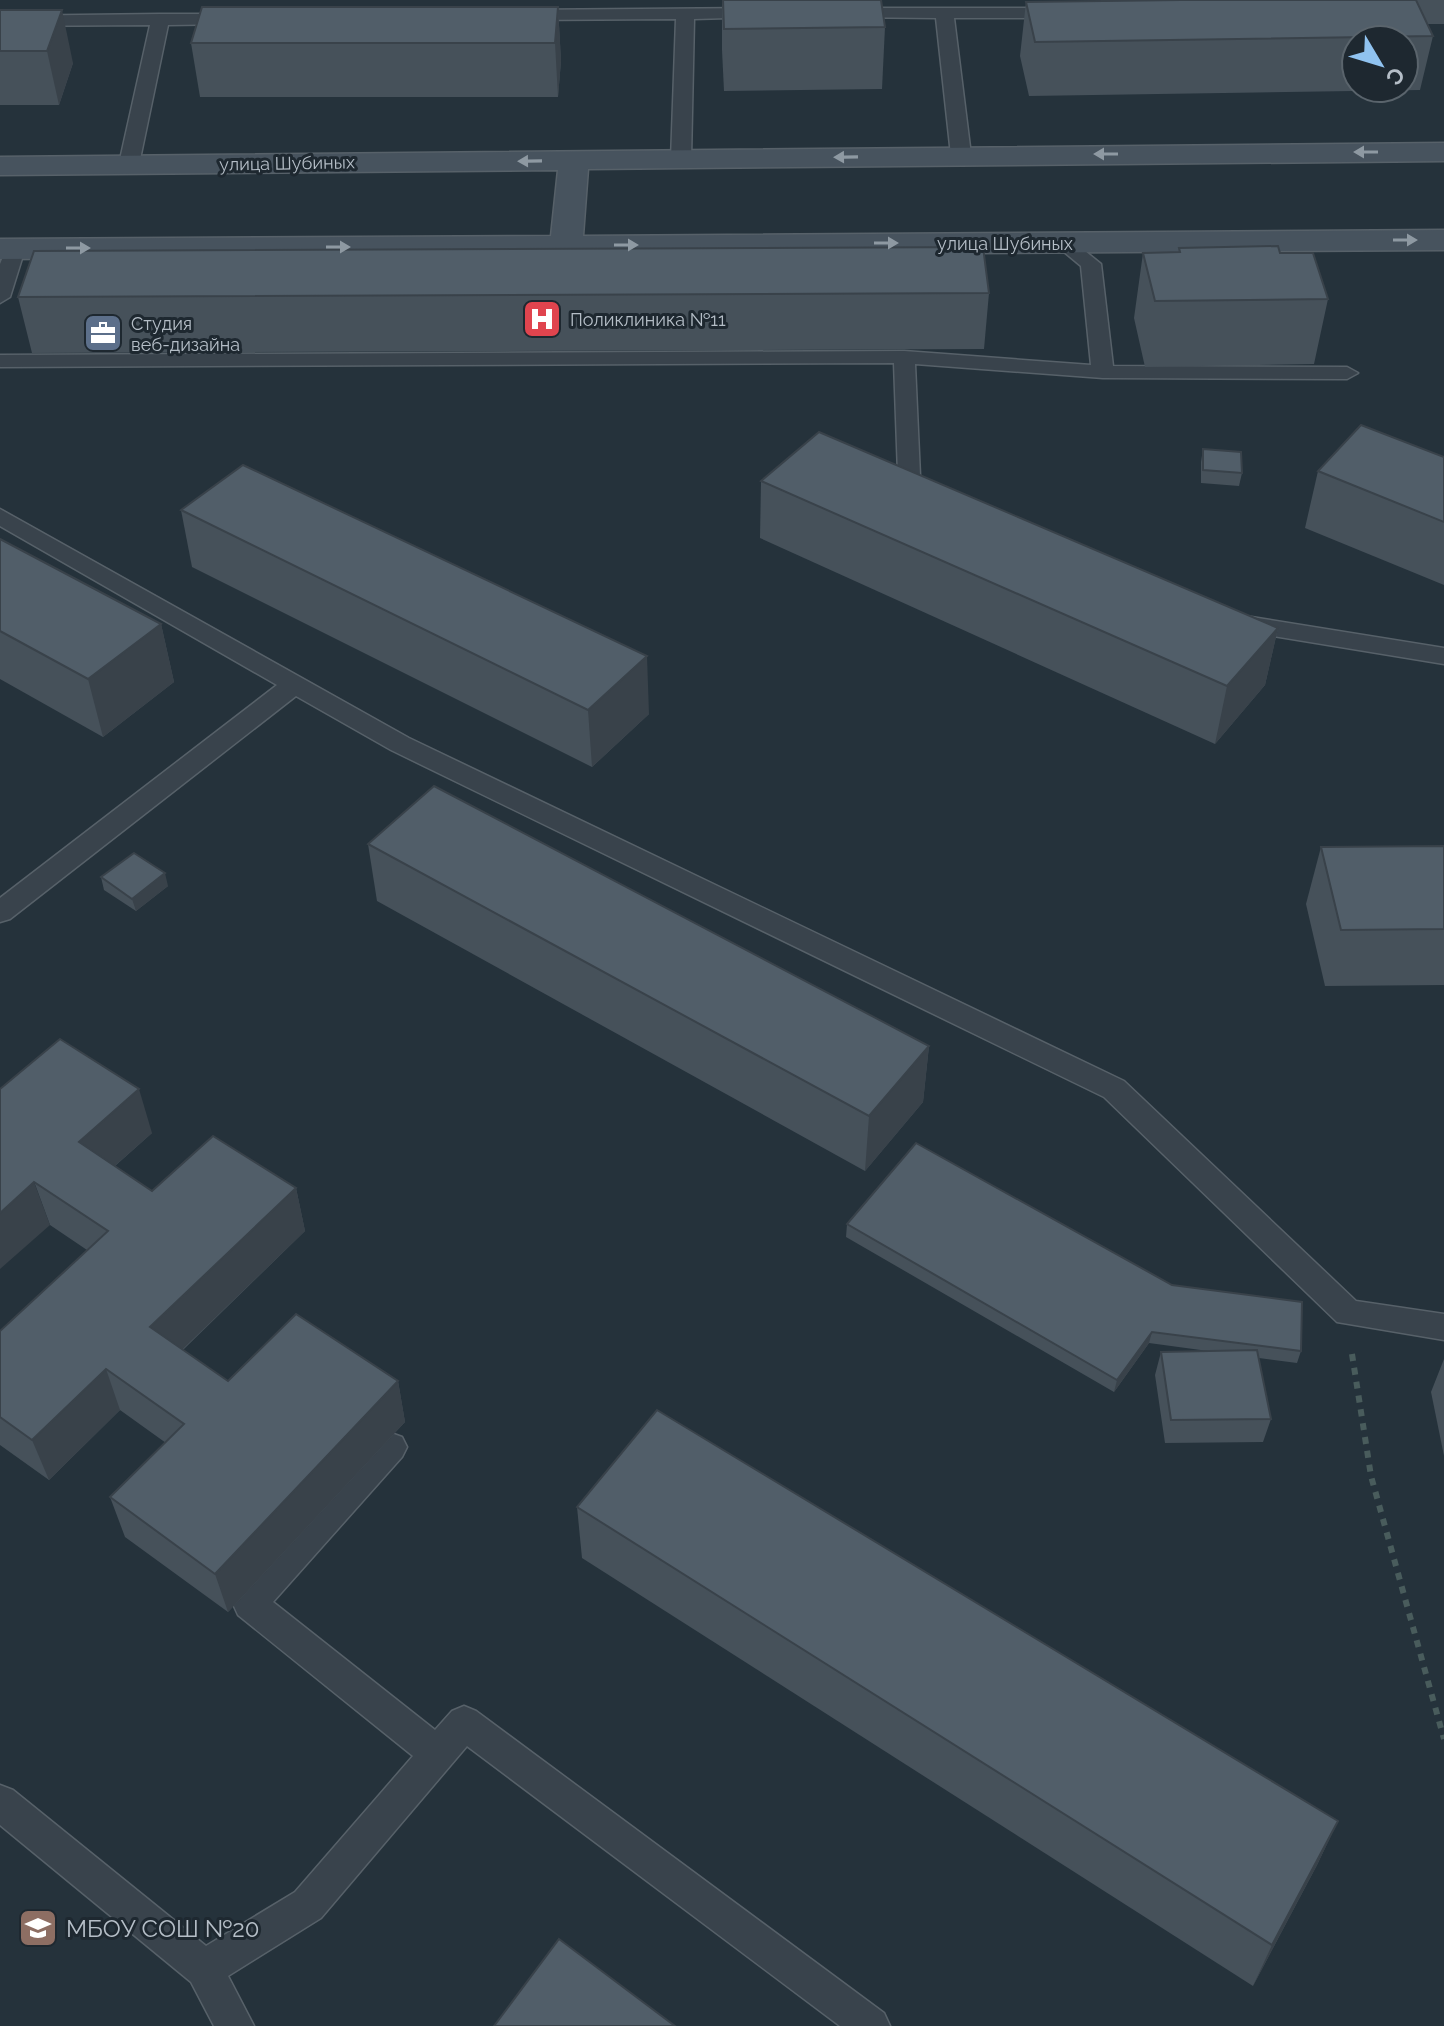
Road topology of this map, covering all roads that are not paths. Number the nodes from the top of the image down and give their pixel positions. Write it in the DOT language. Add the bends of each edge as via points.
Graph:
graph roads {
  1 [pos="634,7"];
  2 [pos="685,13"];
  3 [pos="776,13"];
  4 [pos="822,13"];
  5 [pos="1084,13"];
  6 [pos="944,14"];
  7 [pos="507,15"];
  8 [pos="255,18"];
  9 [pos="160,19"];
  10 [pos="0,21"];
  11 [pos="1444,152"];
  12 [pos="961,155"];
  13 [pos="681,159"];
  14 [pos="574,160"];
  15 [pos="129,164"];
  16 [pos="0,166"];
  17 [pos="1444,240"];
  18 [pos="1062,242"];
  19 [pos="566,245"];
  20 [pos="7,249"];
  21 [pos="0,297"];
  22 [pos="904,357"];
  23 [pos="0,361"];
  24 [pos="1103,372"];
  25 [pos="1347,373"];
  26 [pos="938,515"];
  27 [pos="0,516"];
  28 [pos="1216,619"];
  29 [pos="1444,656"];
  30 [pos="295,684"];
  31 [pos="0,912"];
  32 [pos="1444,1327"];
  33 [pos="391,1447"];
  34 [pos="439,1754"];
  35 [pos="0,1802"];
  36 [pos="204,1969"];
  37 [pos="235,2026"];
  38 [pos="871,2026"];
  1 -- 2 [label="lane"];
  1 -- 7 [label="lane"];
  2 -- 3 [label="lane"];
  2 -- 13 [label="lane"];
  4 -- 6 [label="lane"];
  5 -- 6 [label="lane"];
  6 -- 12 [label="lane"];
  8 -- 9 [label="lane"];
  9 -- 10 [label="lane"];
  9 -- 15 [label="lane"];
  11 -- 12 [label="main road, улица Шубиных, one-way"];
  12 -- 13 [label="main road, улица Шубиных, one-way"];
  13 -- 14 [label="main road, улица Шубиных"];
  14 -- 15 [label="main road, улица Шубиных, one-way"];
  14 -- 19 [label="main road"];
  15 -- 16 [label="main road, улица Шубиных"];
  18 -- 17 [label="main road, улица Шубиных, one-way"];
  19 -- 18 [label="main road, улица Шубиных, one-way"];
  18 -- 24 [label="lane" via="1091,264"];
  20 -- 19 [label="main road, улица Шубиных, one-way"];
  20 -- 21 [label="lane"];
  22 -- 23 [label="lane"];
  22 -- 24 [label="lane"];
  22 -- 26 [label="lane" via="910,502"];
  24 -- 25 [label="lane"];
  27 -- 30 [label="lane"];
  28 -- 29 [label="lane"];
  30 -- 31 [label="lane"];
  30 -- 32 [label="lane" via="400,744 1114,1089 1348,1313"];
  33 -- 34 [label="lane" via="250,1604"];
  34 -- 36 [label="lane" via="308,1905"];
  34 -- 38 [label="lane" via="464,1723"];
  35 -- 36 [label="lane"];
  36 -- 37 [label="lane"];
}
